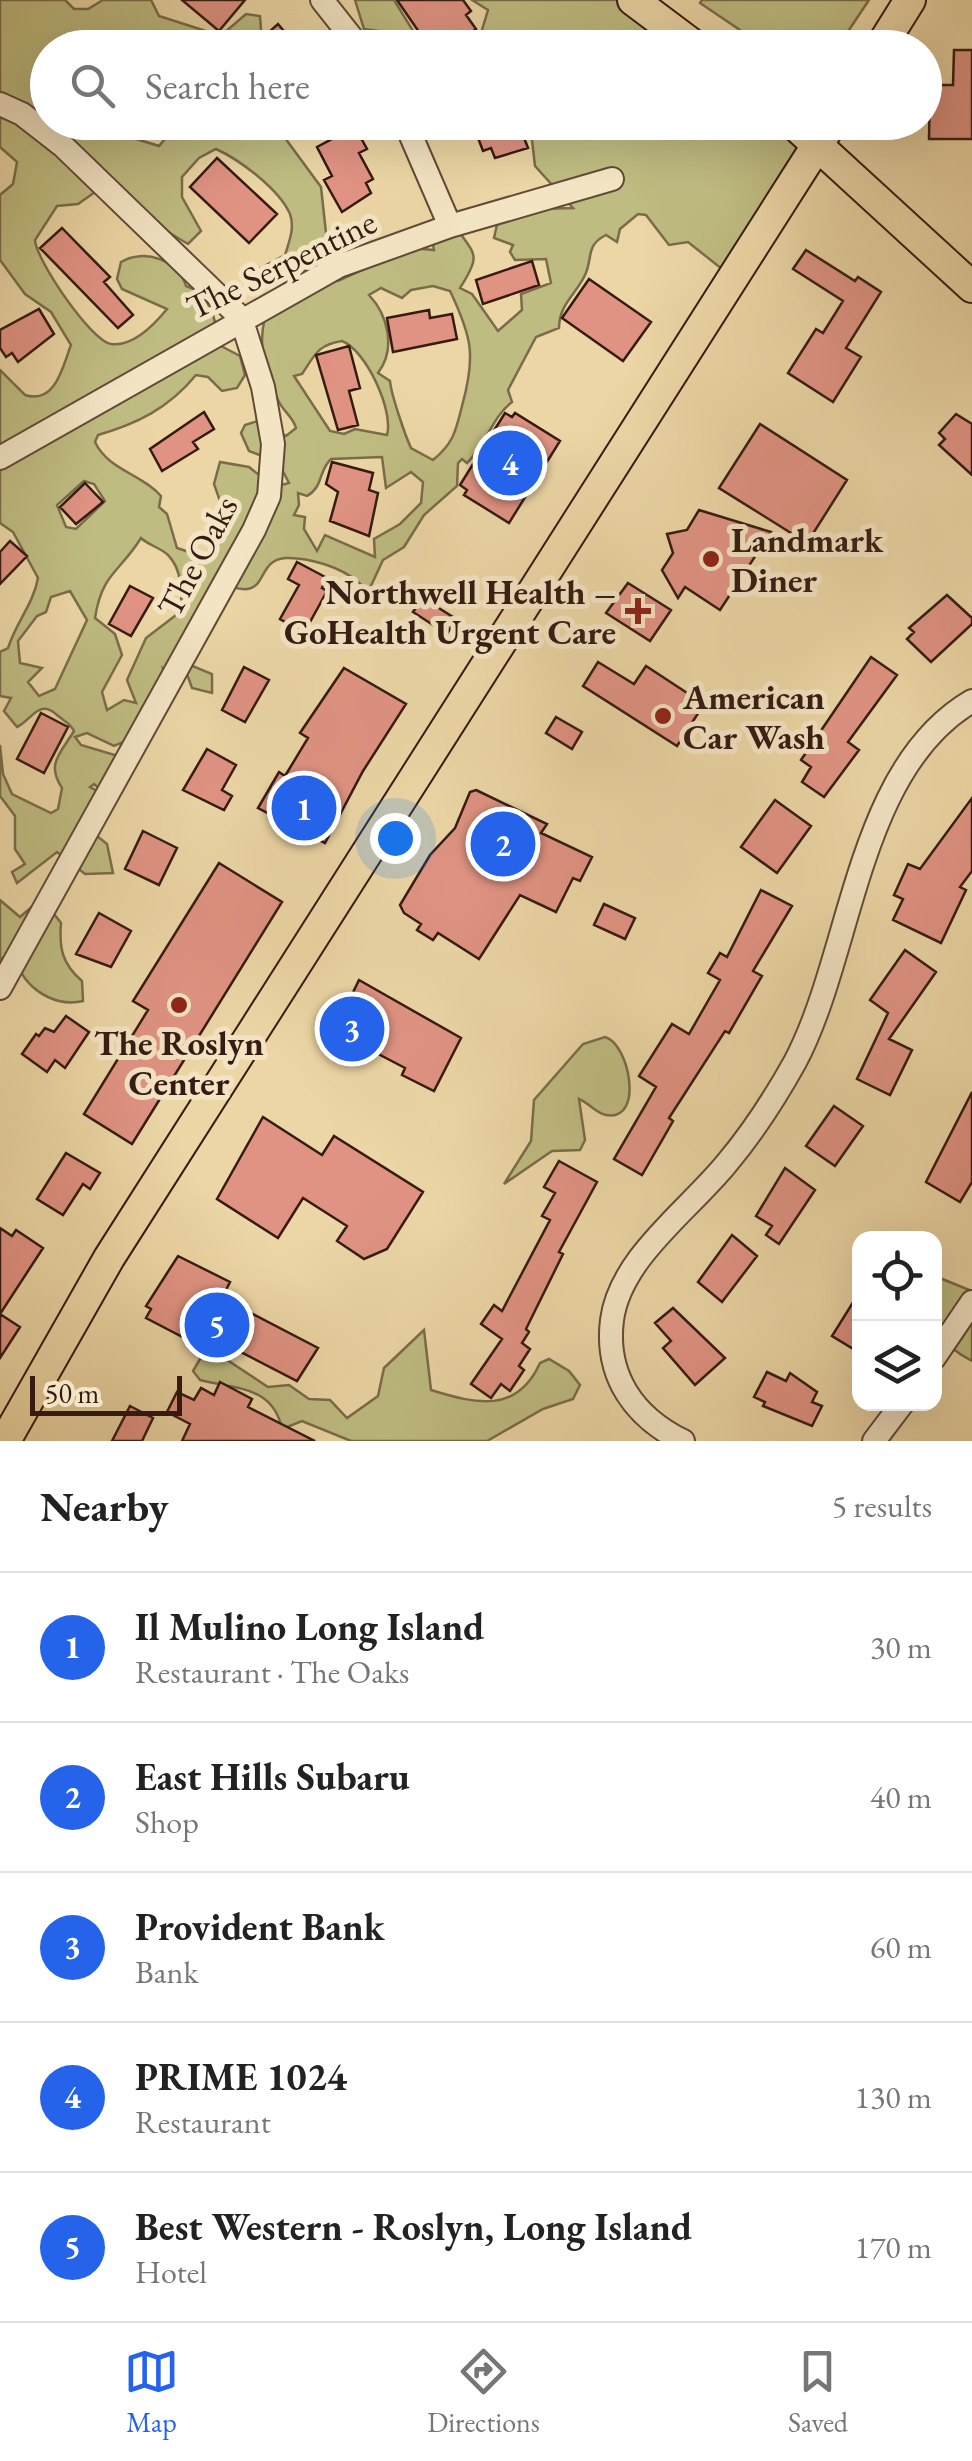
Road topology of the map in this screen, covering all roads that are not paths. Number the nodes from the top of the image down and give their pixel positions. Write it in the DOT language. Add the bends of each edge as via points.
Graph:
graph roads {
  1 [pos="322,0"];
  2 [pos="633,0"];
  3 [pos="910,0"];
  4 [pos="346,30"];
  5 [pos="673,30"];
  6 [pos="891,30"];
  7 [pos="0,104"];
  8 [pos="30,120"];
  9 [pos="56,140"];
  10 [pos="413,140"];
  11 [pos="821,140"];
  12 [pos="831,140"];
  13 [pos="612,178"];
  14 [pos="450,226"];
  15 [pos="972,287"];
  16 [pos="241,318"];
  17 [pos="0,458"];
  18 [pos="972,700"];
  19 [pos="0,988"];
  20 [pos="972,1302"];
  21 [pos="942,1346"];
  22 [pos="897,1411"];
  23 [pos="4,1441"];
  24 [pos="683,1441"];
  25 [pos="874,1441"];
  1 -- 4 [label="street"];
  2 -- 5 [label="main road"];
  3 -- 6 [label="main road"];
  7 -- 8 [label="street, The Oaks"];
  9 -- 16 [label="street, The Oaks"];
  10 -- 14 [label="street"];
  11 -- 23 [label="main road" via="127,1229"];
  12 -- 15 [label="main road"];
  13 -- 14 [label="street, The Serpentine"];
  14 -- 16 [label="street, The Serpentine" via="338,266"];
  16 -- 17 [label="street, The Serpentine"];
  16 -- 19 [label="street, The Oaks" via="269,413 269,496"];
  18 -- 24 [label="street" via="927,740 888,803 861,868 828,987 776,1096 618,1297 610,1343 618,1377 646,1420"];
  20 -- 21 [label="street"];
  22 -- 25 [label="street"];
}
